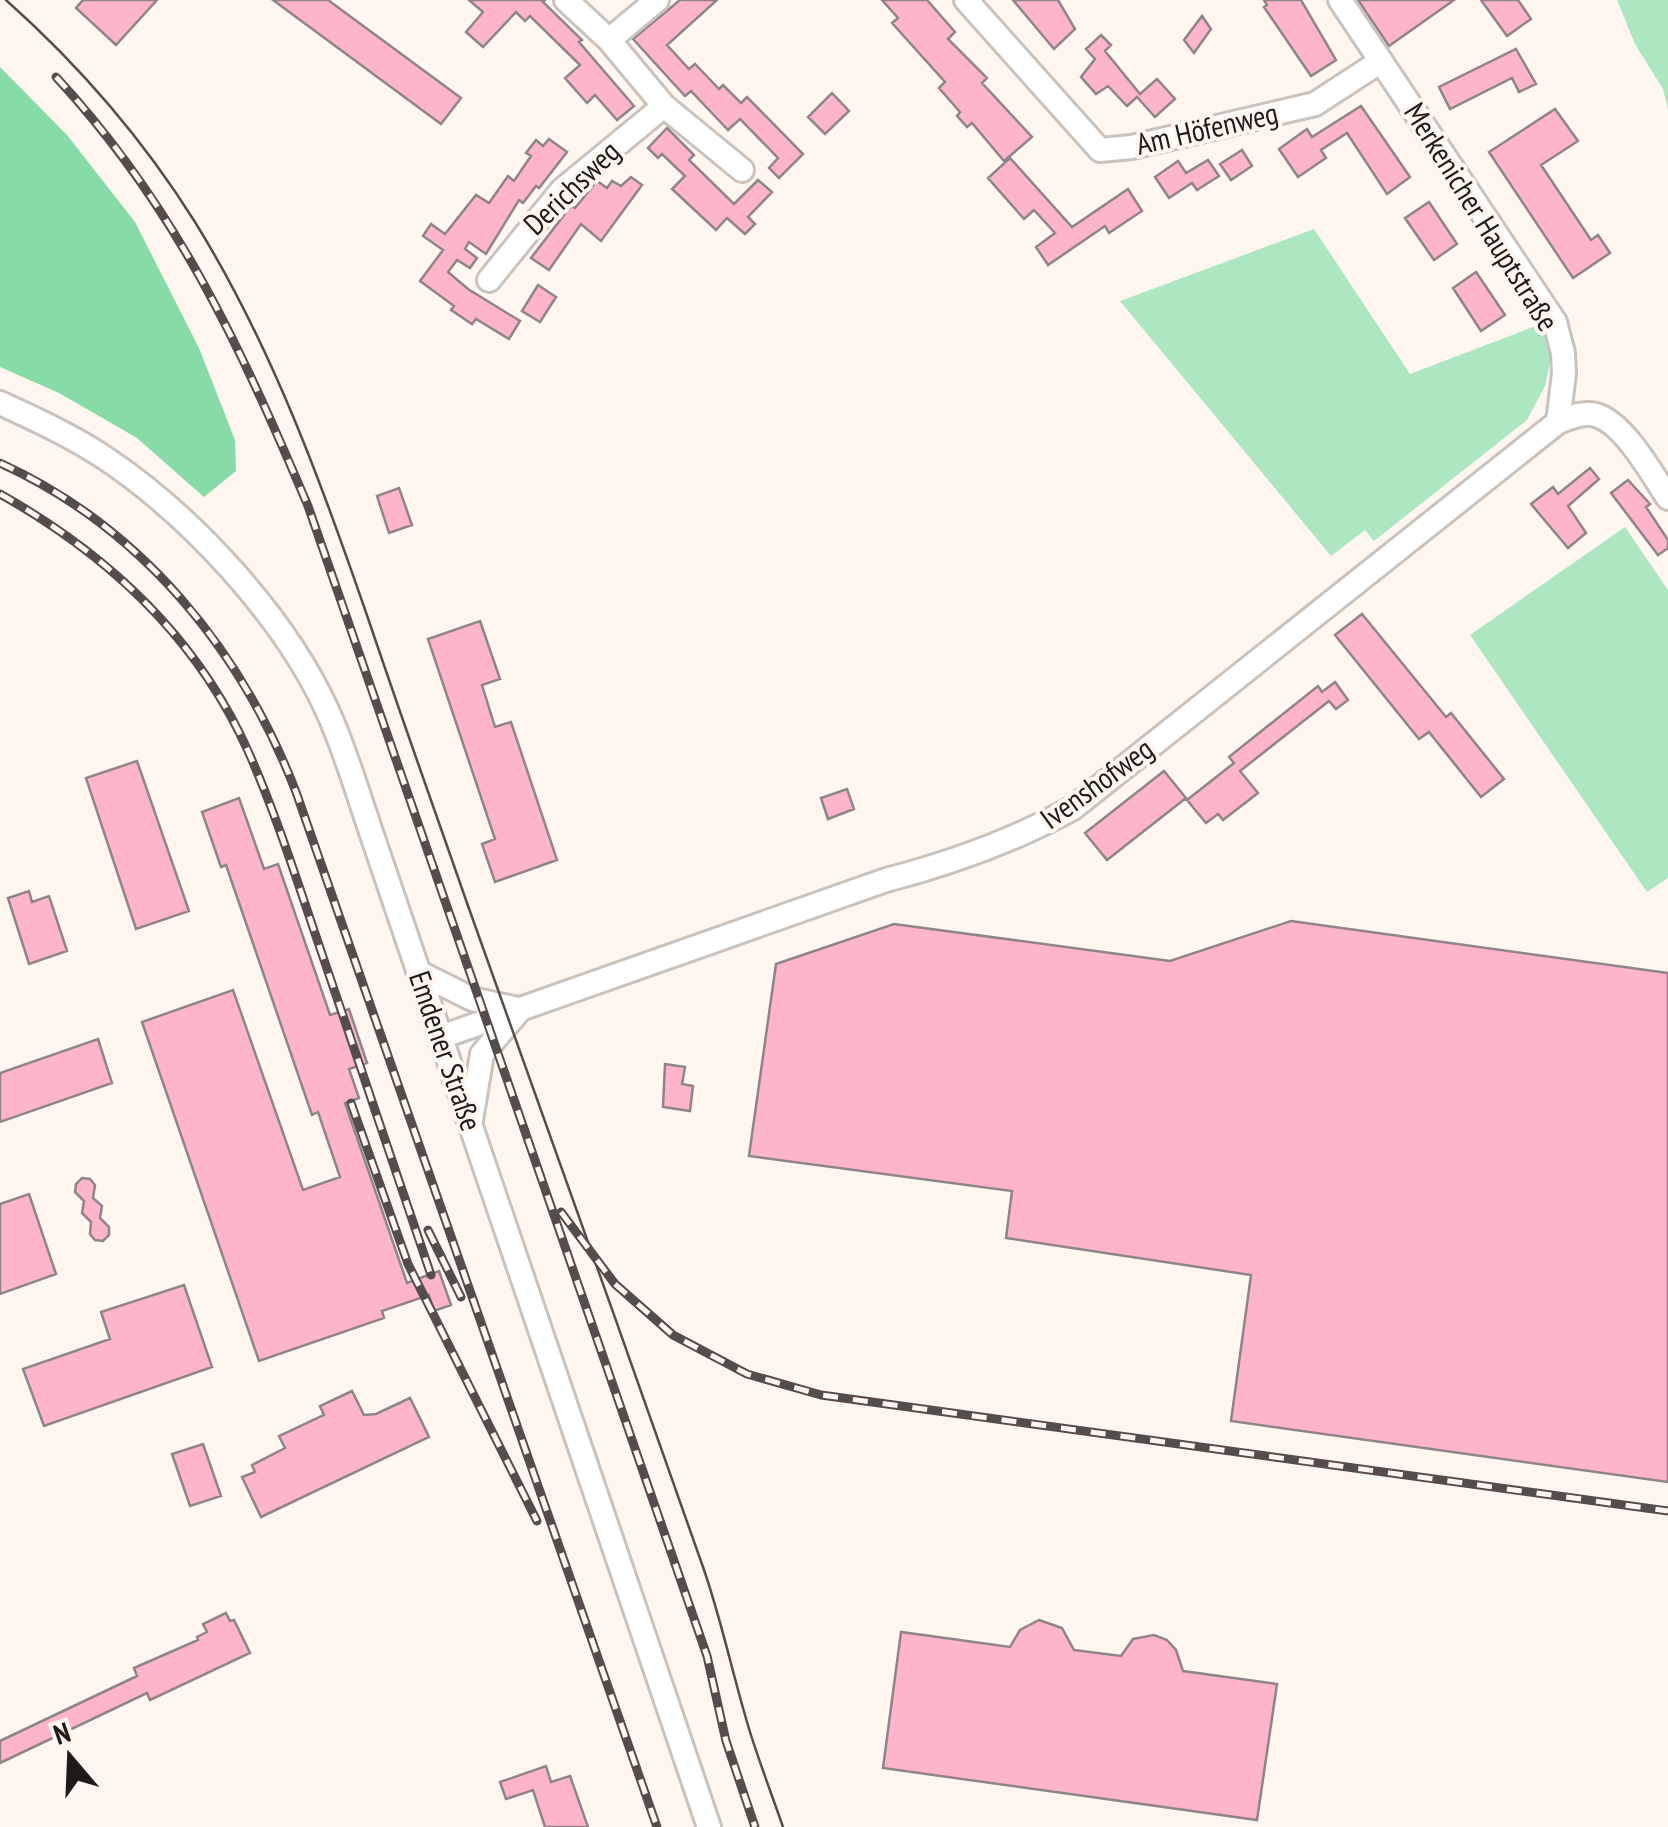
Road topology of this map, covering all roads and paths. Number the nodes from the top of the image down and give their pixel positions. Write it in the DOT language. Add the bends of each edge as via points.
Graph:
graph roads {
  1 [pos="566,0"];
  2 [pos="656,0"];
  3 [pos="966,0"];
  4 [pos="1340,0"];
  5 [pos="609,40"];
  6 [pos="1381,61"];
  7 [pos="664,106"];
  8 [pos="742,170"];
  9 [pos="489,280"];
  10 [pos="0,403"];
  11 [pos="1558,422"];
  12 [pos="1668,498"];
  13 [pos="418,972"];
  14 [pos="521,1009"];
  15 [pos="441,1037"];
  16 [pos="470,1124"];
  17 [pos="709,1827"];
  1 -- 5 [label="street"];
  2 -- 5 [label="street"];
  3 -- 6 [label="street, Am Höfenweg" via="1100,150 1315,104"];
  4 -- 6 [label="street, Merkenicher Hauptstraße"];
  5 -- 7 [label="street"];
  6 -- 11 [label="street, Merkenicher Hauptstraße" via="1554,322 1564,374"];
  7 -- 8 [label="street"];
  7 -- 9 [label="street, Derichsweg" via="562,190"];
  10 -- 13 [label="street, Emdener Straße" via="62,432 141,484 252,594 326,708"];
  11 -- 12 [label="street" via="1576,414 1610,422"];
  11 -- 14 [label="street, Ivenshofweg" via="1073,808 1022,836 941,866"];
  13 -- 14 [label="street" via="472,999"];
  13 -- 15 [label="street, Emdener Straße"];
  14 -- 15 [label="street, Ivenshofweg"];
  14 -- 16 [label="street" via="482,1054"];
  15 -- 16 [label="street, Emdener Straße"];
  16 -- 17 [label="street, Emdener Straße"];
}
